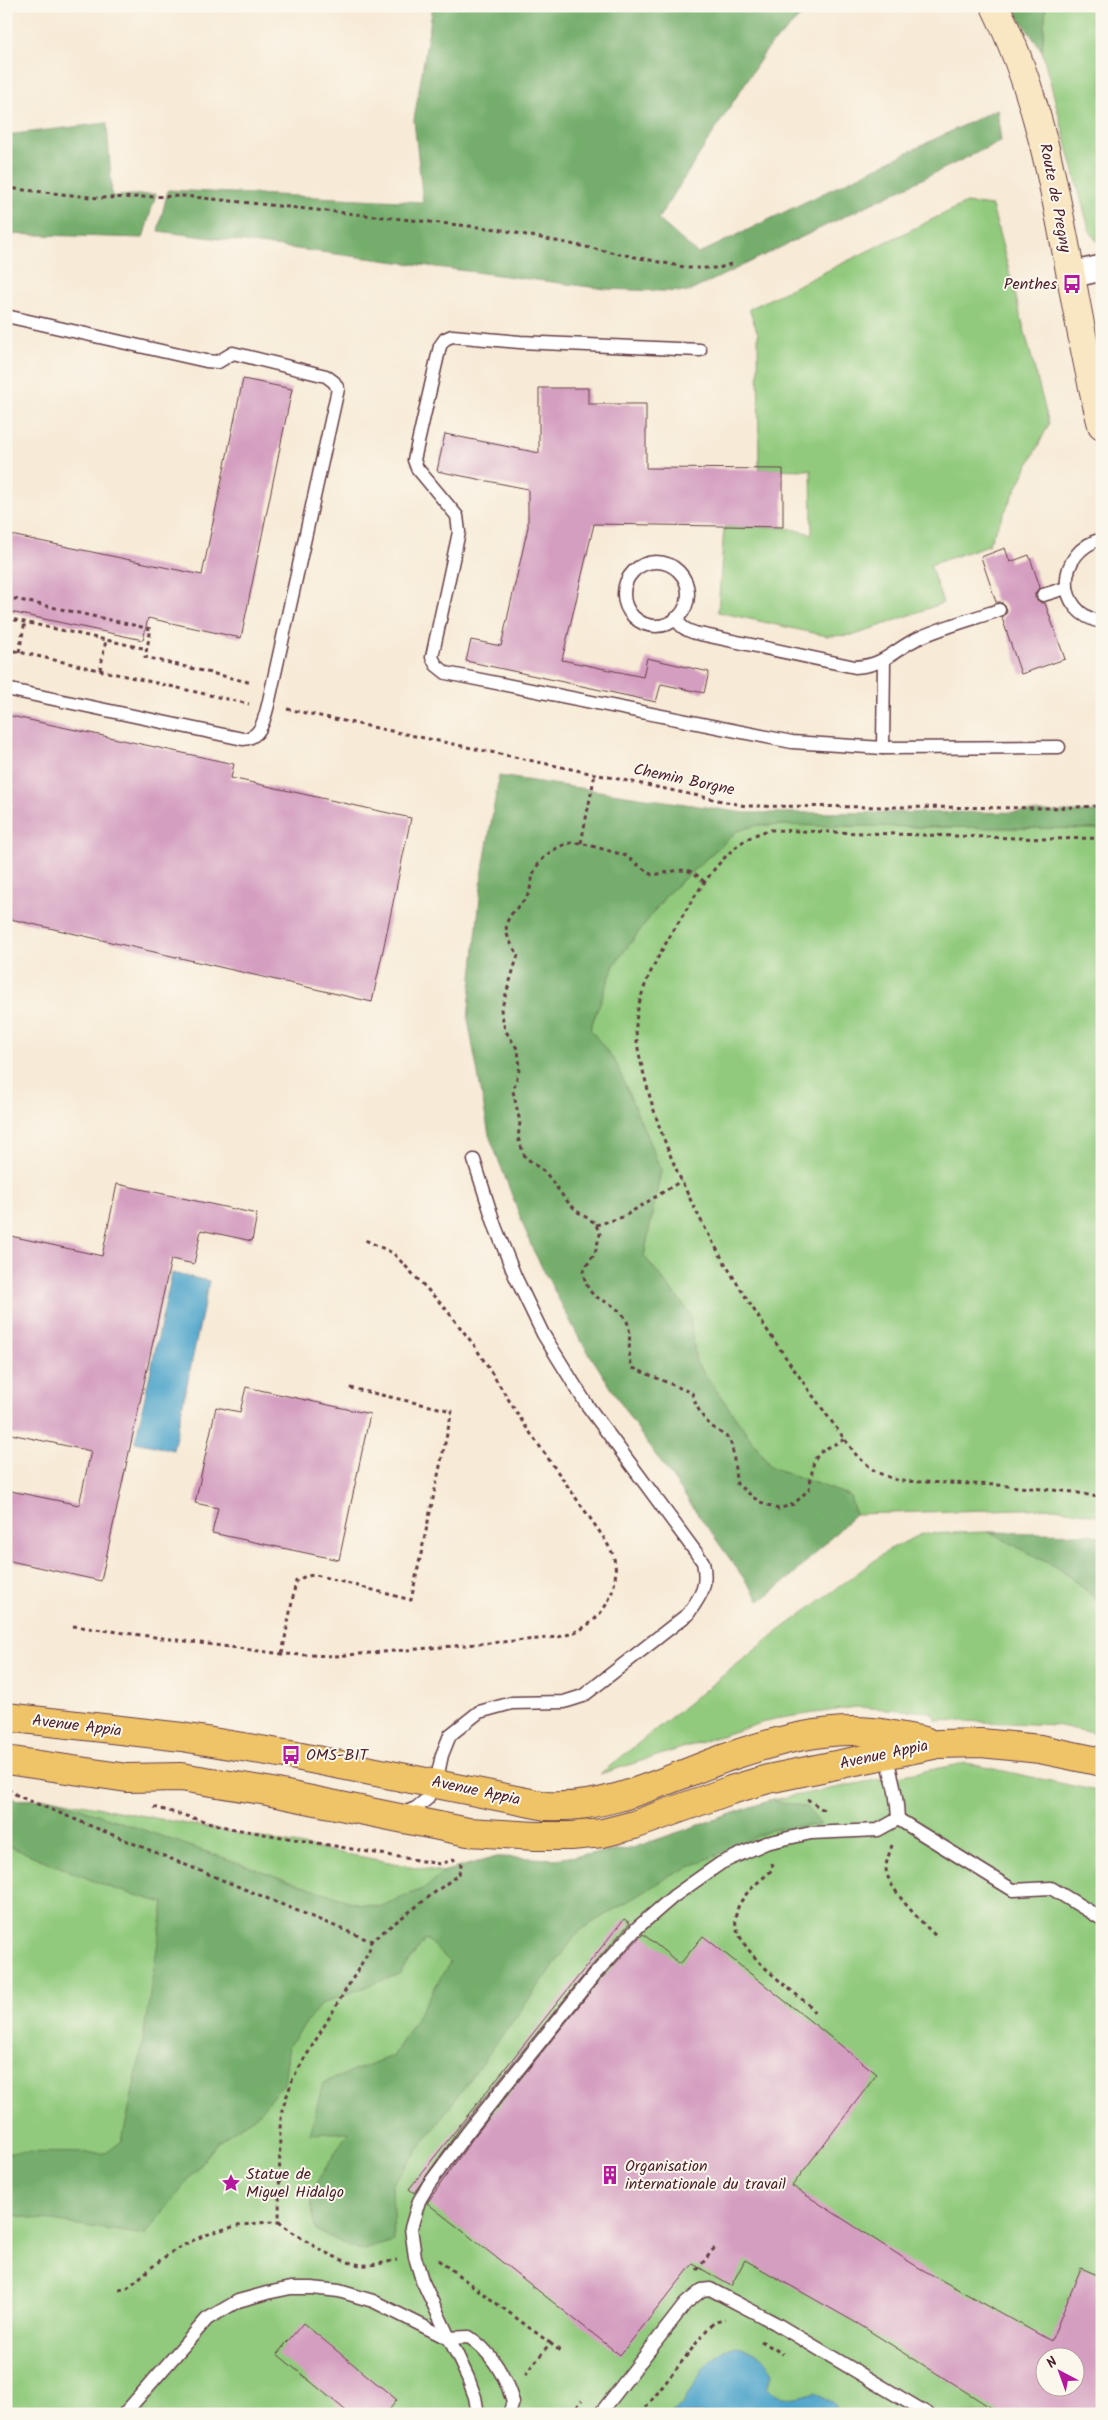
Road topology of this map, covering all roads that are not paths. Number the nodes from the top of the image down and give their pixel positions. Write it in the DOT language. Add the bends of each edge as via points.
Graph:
graph roads {
  1 [pos="995,6"];
  2 [pos="1102,268"];
  3 [pos="1070,275"];
  4 [pos="6,316"];
  5 [pos="700,350"];
  6 [pos="1102,425"];
  7 [pos="1102,539"];
  8 [pos="1066,588"];
  9 [pos="1043,595"];
  10 [pos="999,610"];
  11 [pos="676,618"];
  12 [pos="1102,622"];
  13 [pos="884,661"];
  14 [pos="6,689"];
  15 [pos="1059,747"];
  16 [pos="882,748"];
  17 [pos="474,1160"];
  18 [pos="6,1717"];
  19 [pos="938,1744"];
  20 [pos="885,1755"];
  21 [pos="6,1760"];
  22 [pos="1102,1762"];
  23 [pos="436,1783"];
  24 [pos="397,1816"];
  25 [pos="898,1819"];
  26 [pos="1102,1919"];
  27 [pos="448,2338"];
  28 [pos="124,2414"];
  29 [pos="478,2414"];
  30 [pos="509,2414"];
  31 [pos="600,2414"];
  32 [pos="928,2414"];
  1 -- 3 [label="street, Route de Pregny" via="1022,67 1038,115"];
  2 -- 3 [label="street"];
  3 -- 6 [label="street, Route de Pregny"];
  4 -- 14 [label="lane" via="206,361 218,362 233,353 326,376 338,389 260,730 250,739 243,739"];
  5 -- 16 [label="lane" via="452,336 445,339 440,346 414,460 457,516 459,532 432,657 446,673 736,732 792,742"];
  7 -- 8 [label="lane" via="1087,545 1073,560 1066,577"];
  8 -- 9 [label="lane"];
  8 -- 12 [label="lane" via="1082,613"];
  10 -- 13 [label="lane" via="920,637"];
  11 -- 11 [label="lane" via="655,626 636,618 629,610 625,601 627,581 640,566 662,562 680,573 686,582 687,604"];
  11 -- 13 [label="lane" via="684,629 695,633 855,668"];
  13 -- 16 [label="lane"];
  15 -- 16 [label="lane"];
  17 -- 23 [label="lane" via="495,1226 543,1334 588,1405 703,1562 706,1580 699,1599 688,1614 584,1696 564,1702 499,1705 479,1712 450,1736"];
  18 -- 23 [label="main road, Avenue Appia" via="182,1737"];
  19 -- 20 [label="main road, Avenue Appia"];
  19 -- 22 [label="main road, Avenue Appia" via="981,1743 1040,1749"];
  19 -- 23 [label="main road, Avenue Appia" via="872,1732 832,1732 731,1756 624,1796 568,1807 546,1806"];
  20 -- 24 [label="main road, Avenue Appia" via="768,1779 634,1825 603,1832 570,1836 484,1834"];
  20 -- 25 [label="lane" via="898,1802"];
  21 -- 24 [label="main road, Avenue Appia" via="127,1778 181,1777"];
  23 -- 24 [label="lane" via="427,1799"];
  25 -- 26 [label="lane" via="1013,1890 1051,1888"];
  25 -- 27 [label="lane" via="878,1830 811,1832 766,1843 721,1863 674,1896 638,1927 582,1990 467,2133 429,2184 414,2214 411,2228 422,2280"];
  27 -- 28 [label="lane" via="373,2301 339,2291 298,2288 267,2292 238,2301 208,2319"];
  27 -- 29 [label="lane" via="468,2378"];
  27 -- 30 [label="lane" via="469,2337 488,2353 511,2395"];
  31 -- 32 [label="lane" via="685,2304 702,2290 710,2289"];
}
